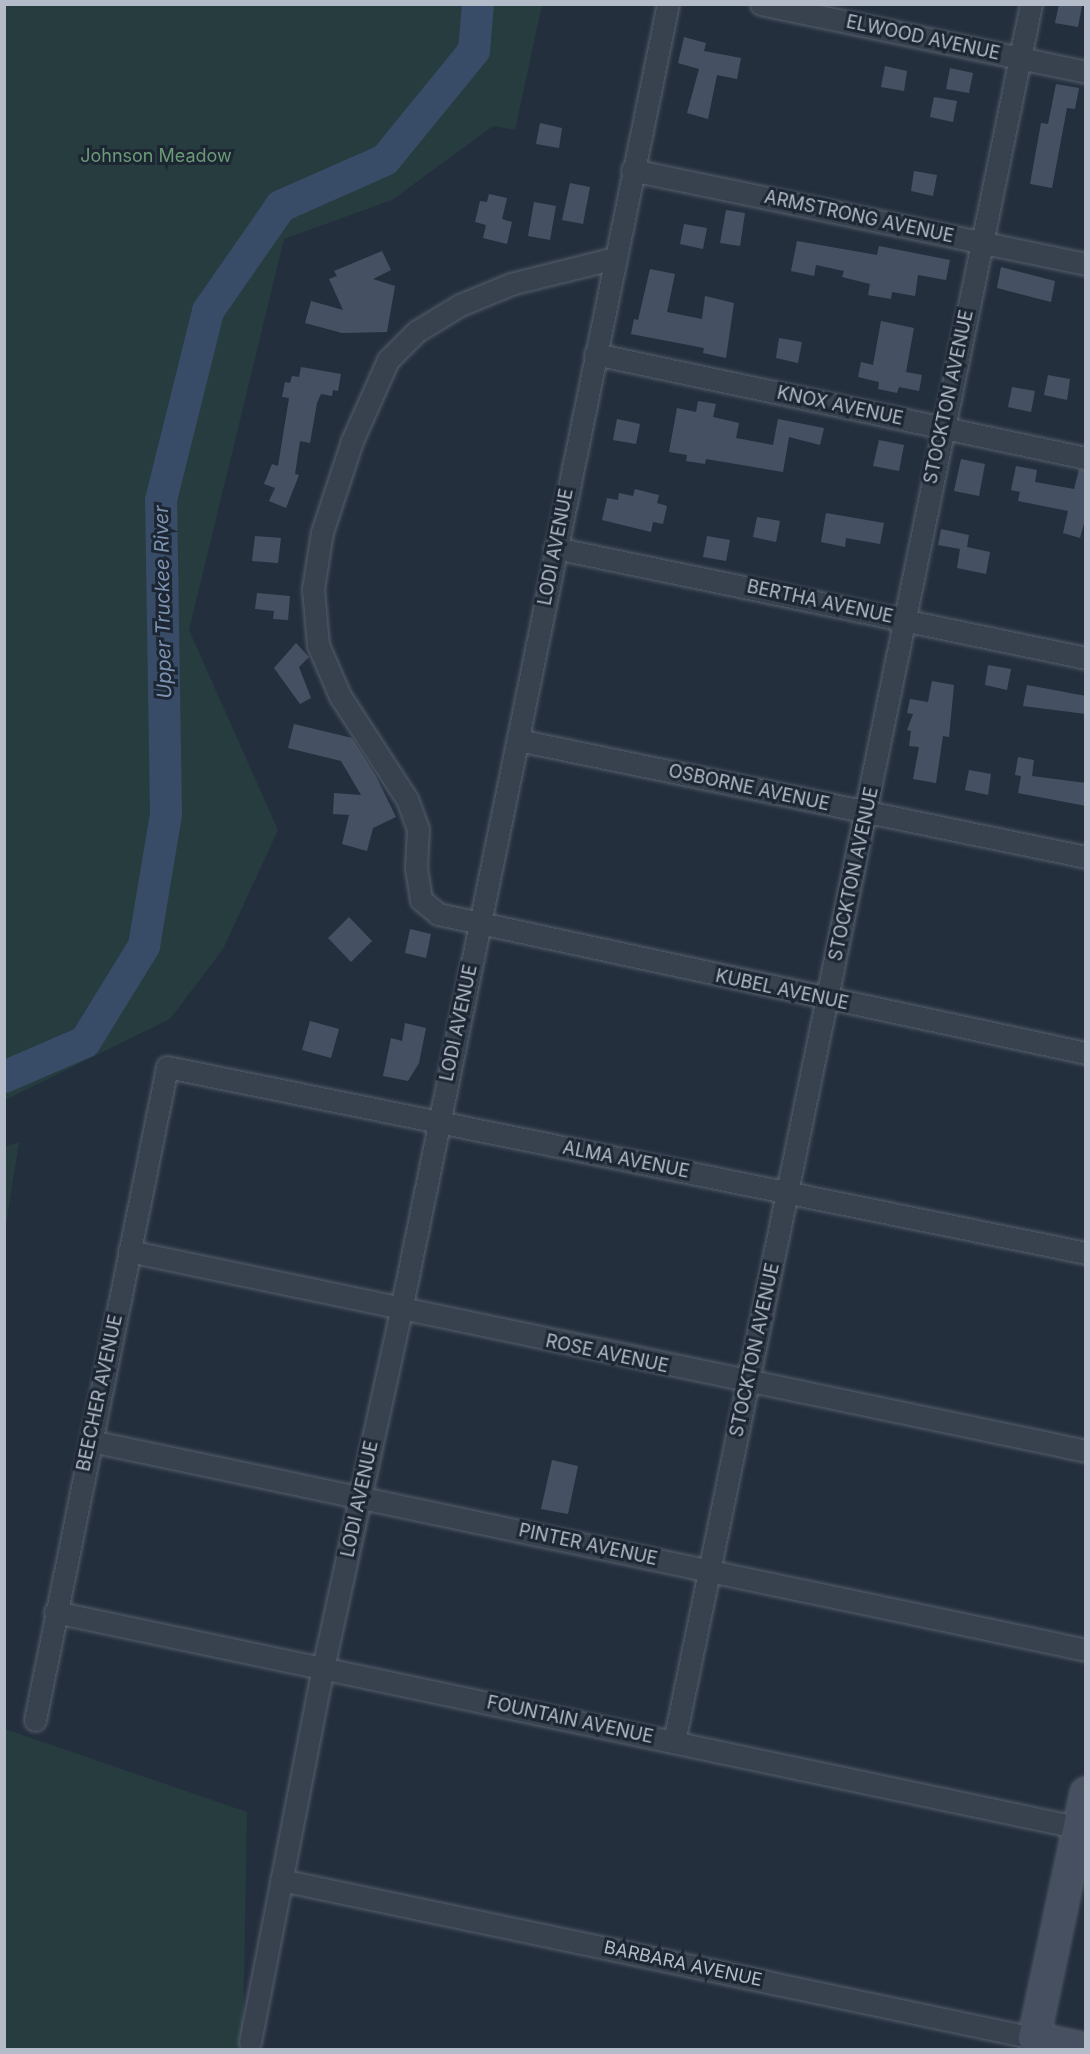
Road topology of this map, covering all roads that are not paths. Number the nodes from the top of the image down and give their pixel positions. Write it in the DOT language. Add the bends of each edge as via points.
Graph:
graph roads {
  1 [pos="668,4"];
  2 [pos="761,4"];
  3 [pos="1031,4"];
  4 [pos="1020,58"];
  5 [pos="1086,72"];
  6 [pos="632,170"];
  7 [pos="982,242"];
  8 [pos="615,258"];
  9 [pos="1086,264"];
  10 [pos="595,354"];
  11 [pos="942,427"];
  12 [pos="1086,458"];
  13 [pos="555,548"];
  14 [pos="905,620"];
  15 [pos="1086,658"];
  16 [pos="518,740"];
  17 [pos="866,813"];
  18 [pos="1086,856"];
  19 [pos="479,923"];
  20 [pos="827,1000"];
  21 [pos="1086,1053"];
  22 [pos="167,1067"];
  23 [pos="438,1122"];
  24 [pos="788,1192"];
  25 [pos="129,1251"];
  26 [pos="1086,1252"];
  27 [pos="401,1310"];
  28 [pos="748,1384"];
  29 [pos="91,1441"];
  30 [pos="1086,1451"];
  31 [pos="360,1498"];
  32 [pos="709,1571"];
  33 [pos="55,1612"];
  34 [pos="1086,1650"];
  35 [pos="322,1668"];
  36 [pos="35,1720"];
  37 [pos="674,1742"];
  38 [pos="1086,1793"];
  39 [pos="1082,1829"];
  40 [pos="281,1880"];
  41 [pos="250,2042"];
  42 [pos="1033,2044"];
  43 [pos="1086,2049"];
  1 -- 6 [label="street, LODI AVENUE"];
  2 -- 4 [label="street, ELWOOD AVENUE"];
  3 -- 4 [label="street, STOCKTON AVENUE"];
  4 -- 5 [label="street, ELWOOD AVENUE"];
  4 -- 7 [label="street, STOCKTON AVENUE"];
  6 -- 7 [label="street, ARMSTRONG AVENUE"];
  6 -- 8 [label="street, LODI AVENUE"];
  7 -- 9 [label="street, ARMSTRONG AVENUE"];
  7 -- 11 [label="street, STOCKTON AVENUE"];
  8 -- 10 [label="street, LODI AVENUE"];
  8 -- 19 [label="street, KUBEL AVENUE" via="511,284 460,305 417,331 388,360 352,441 322,532 313,589 318,645 340,696 407,799 418,829 416,868 421,900 438,914"];
  10 -- 11 [label="street, KNOX AVENUE"];
  10 -- 13 [label="street, LODI AVENUE"];
  11 -- 12 [label="street, KNOX AVENUE"];
  11 -- 14 [label="street, STOCKTON AVENUE"];
  13 -- 14 [label="street, BERTHA AVENUE"];
  13 -- 16 [label="street, LODI AVENUE"];
  14 -- 15 [label="street, BERTHA AVENUE"];
  14 -- 17 [label="street, STOCKTON AVENUE"];
  16 -- 17 [label="street, OSBORNE AVENUE"];
  16 -- 19 [label="street, LODI AVENUE"];
  17 -- 18 [label="street, OSBORNE AVENUE"];
  17 -- 20 [label="street, STOCKTON AVENUE"];
  19 -- 20 [label="street, KUBEL AVENUE"];
  19 -- 23 [label="street, LODI AVENUE"];
  20 -- 21 [label="street, KUBEL AVENUE"];
  20 -- 24 [label="street, STOCKTON AVENUE"];
  22 -- 23 [label="street, ALMA AVENUE"];
  22 -- 25 [label="street, BEECHER AVENUE"];
  23 -- 24 [label="street, ALMA AVENUE"];
  23 -- 27 [label="street, LODI AVENUE"];
  24 -- 26 [label="street, ALMA AVENUE"];
  24 -- 28 [label="street, STOCKTON AVENUE"];
  25 -- 27 [label="street, ROSE AVENUE"];
  25 -- 29 [label="street, BEECHER AVENUE"];
  27 -- 28 [label="street, ROSE AVENUE"];
  27 -- 31 [label="street, LODI AVENUE"];
  28 -- 30 [label="street, ROSE AVENUE"];
  28 -- 32 [label="street, STOCKTON AVENUE"];
  29 -- 31 [label="street, PINTER AVENUE"];
  29 -- 33 [label="street, BEECHER AVENUE"];
  31 -- 32 [label="street, PINTER AVENUE"];
  31 -- 35 [label="street, LODI AVENUE"];
  32 -- 34 [label="street, PINTER AVENUE"];
  32 -- 37 [label="street, STOCKTON AVENUE"];
  33 -- 35 [label="street, FOUNTAIN AVENUE"];
  33 -- 36 [label="street, BEECHER AVENUE"];
  35 -- 37 [label="street, FOUNTAIN AVENUE"];
  35 -- 40 [label="street, LODI AVENUE"];
  37 -- 39 [label="street, FOUNTAIN AVENUE"];
  38 -- 39 [label="street"];
  39 -- 42 [label="street"];
  40 -- 41 [label="street, LODI AVENUE"];
  40 -- 42 [label="street, BARBARA AVENUE"];
  42 -- 43 [label="street, BARBARA AVENUE"];
}
